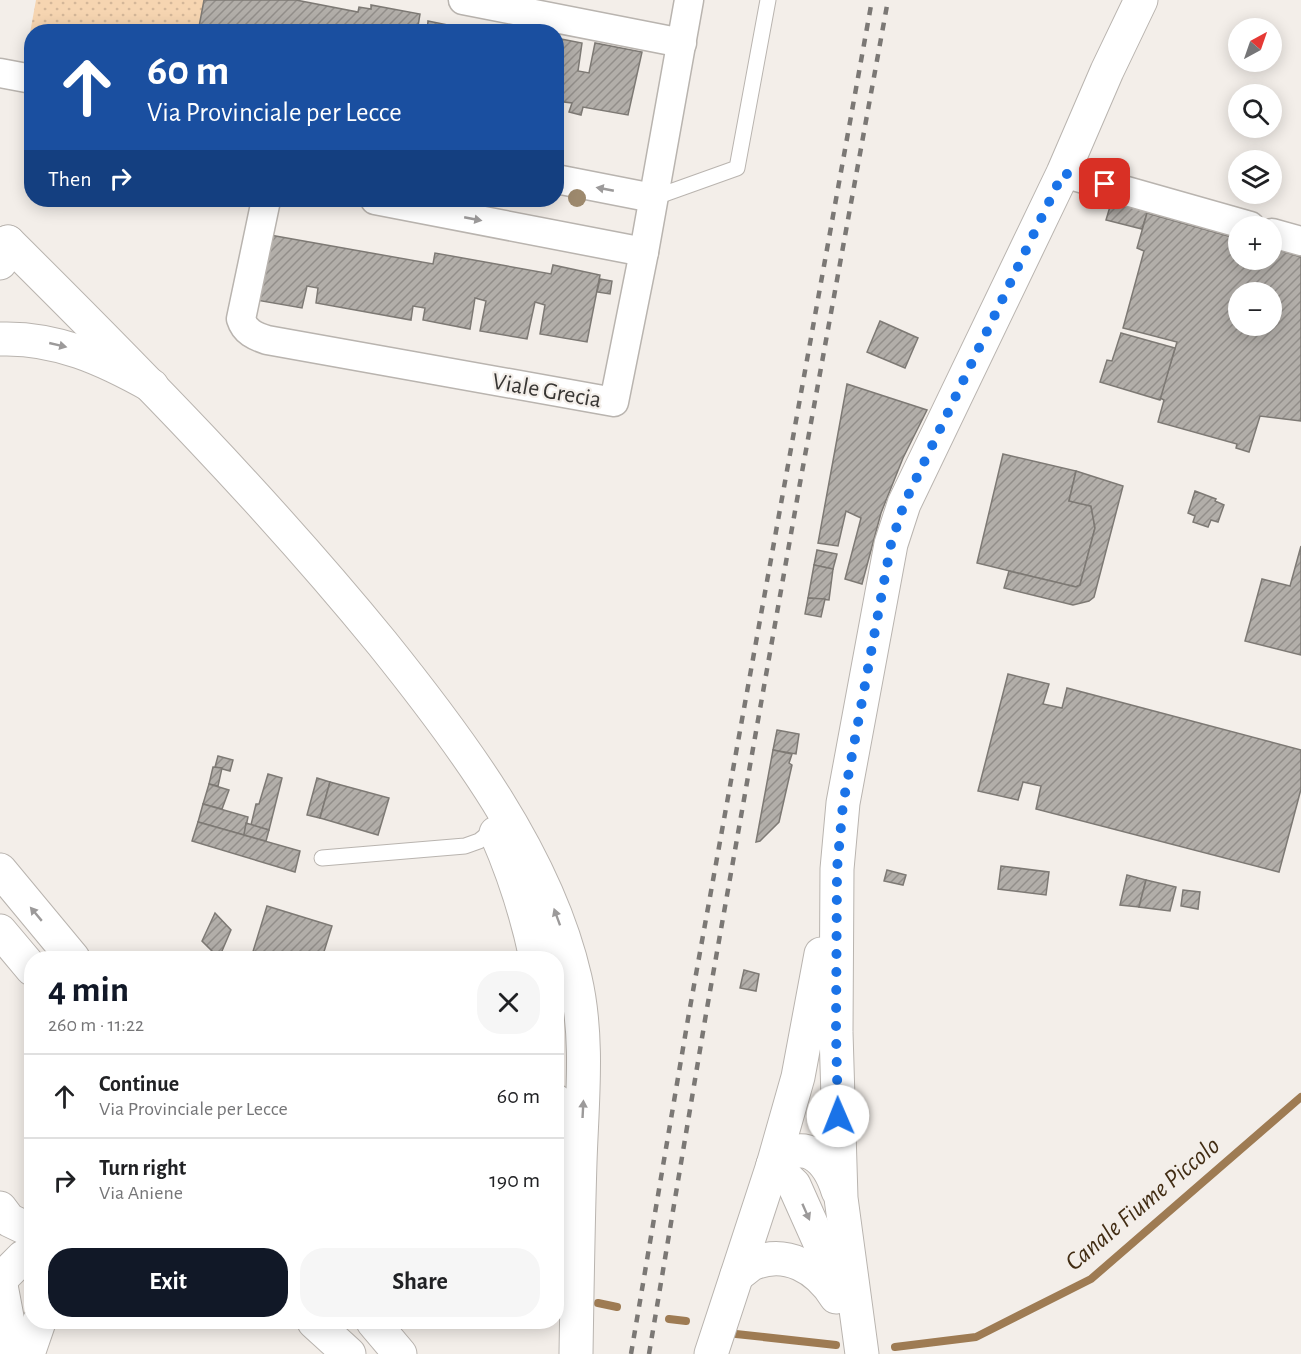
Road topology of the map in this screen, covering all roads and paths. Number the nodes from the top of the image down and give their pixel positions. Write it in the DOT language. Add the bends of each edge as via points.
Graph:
graph roads {
  1 [pos="463,0"];
  2 [pos="689,0"];
  3 [pos="768,0"];
  4 [pos="1141,0"];
  5 [pos="682,43"];
  6 [pos="0,73"];
  7 [pos="24,78"];
  8 [pos="1063,173"];
  9 [pos="564,181"];
  10 [pos="653,198"];
  11 [pos="265,207"];
  12 [pos="411,207"];
  13 [pos="1228,220"];
  14 [pos="1282,236"];
  15 [pos="1301,241"];
  16 [pos="2,246"];
  17 [pos="644,252"];
  18 [pos="0,339"];
  19 [pos="152,386"];
  20 [pos="402,668"];
  21 [pos="494,829"];
  22 [pos="322,858"];
  23 [pos="837,869"];
  24 [pos="0,870"];
  25 [pos="0,931"];
  26 [pos="67,951"];
  27 [pos="535,951"];
  28 [pos="24,960"];
  29 [pos="773,1165"];
  30 [pos="564,1194"];
  31 [pos="841,1198"];
  32 [pos="0,1208"];
  33 [pos="24,1227"];
  34 [pos="24,1257"];
  35 [pos="737,1275"];
  36 [pos="0,1280"];
  37 [pos="24,1284"];
  38 [pos="37,1329"];
  39 [pos="322,1329"];
  40 [pos="331,1329"];
  41 [pos="861,1344"];
  42 [pos="577,1345"];
  43 [pos="14,1354"];
  44 [pos="28,1354"];
  45 [pos="351,1354"];
  46 [pos="711,1354"];
  1 -- 5 [label="street"];
  2 -- 5 [label="street, Viale Grecia"];
  3 -- 10 [label="lane" via="737,168"];
  4 -- 8 [label="main road"];
  5 -- 10 [label="street, Viale Grecia"];
  6 -- 7 [label="street"];
  8 -- 13 [label="street"];
  8 -- 23 [label="main road" via="897,524 850,762"];
  10 -- 9 [label="street, one-way"];
  10 -- 17 [label="street, Viale Grecia"];
  11 -- 17 [label="street, Viale Grecia" via="241,319 243,327 254,336 614,402"];
  12 -- 17 [label="street, one-way"];
  14 -- 15 [label="street"];
  16 -- 19 [label="main road"];
  18 -- 19 [label="main road, one-way" via="43,341 70,348"];
  19 -- 20 [label="main road" via="272,513"];
  20 -- 21 [label="main road" via="479,796"];
  42 -- 20 [label="main road, one-way" via="584,1096 583,1028 576,981 554,909 533,863 472,763"];
  21 -- 22 [label="lane" via="479,842 465,846"];
  21 -- 27 [label="main road" via="528,920"];
  23 -- 29 [label="main road" via="798,1077"];
  23 -- 31 [label="main road"];
  26 -- 24 [label="main road, one-way"];
  25 -- 28 [label="main road"];
  29 -- 31 [label="main road" via="788,1153 809,1152 828,1166"];
  29 -- 35 [label="main road"];
  29 -- 41 [label="main road, one-way" via="794,1185"];
  30 -- 42 [label="main road"];
  31 -- 41 [label="main road"];
  32 -- 33 [label="main road" via="9,1220"];
  34 -- 36 [label="main road"];
  35 -- 41 [label="main road" via="752,1264 774,1258 810,1267 834,1293"];
  35 -- 46 [label="main road"];
  36 -- 37 [label="main road"];
  36 -- 43 [label="main road"];
  38 -- 44 [label="main road"];
  39 -- 45 [label="main road"];
  40 -- 45 [label="main road"];
}
